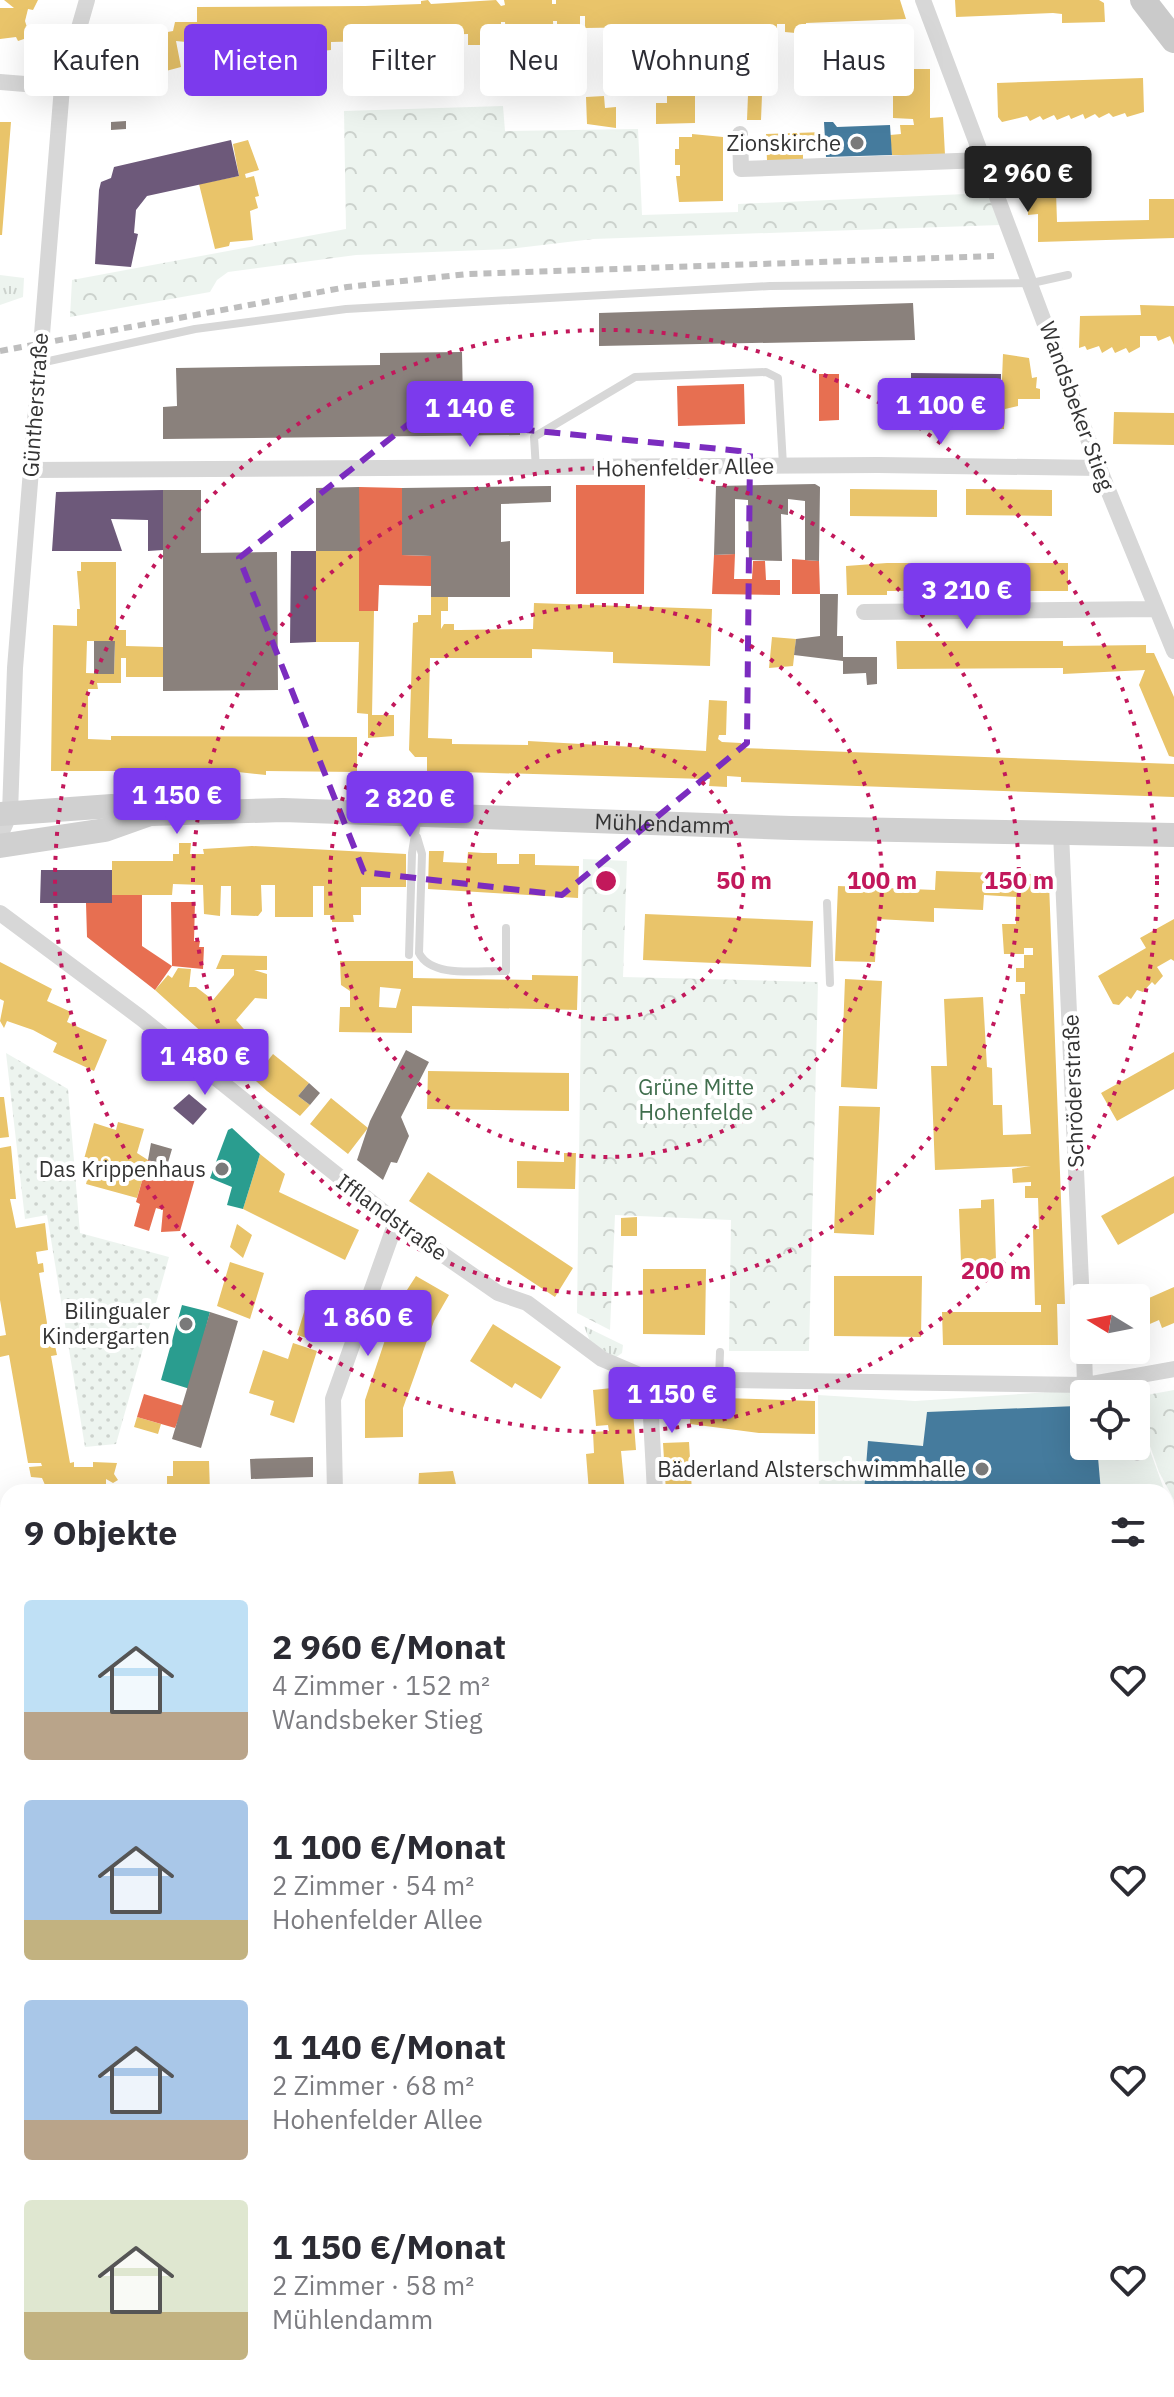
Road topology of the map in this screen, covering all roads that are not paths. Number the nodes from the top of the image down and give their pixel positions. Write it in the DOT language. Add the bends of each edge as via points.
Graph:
graph roads {
  1 [pos="87,0"];
  2 [pos="923,0"];
  3 [pos="1143,0"];
  4 [pos="80,24"];
  5 [pos="1174,40"];
  6 [pos="0,82"];
  7 [pos="24,84"];
  8 [pos="61,96"];
  9 [pos="740,134"];
  10 [pos="984,160"];
  11 [pos="1068,275"];
  12 [pos="1032,283"];
  13 [pos="38,364"];
  14 [pos="783,466"];
  15 [pos="1099,468"];
  16 [pos="536,469"];
  17 [pos="31,470"];
  18 [pos="1155,609"];
  19 [pos="864,612"];
  20 [pos="1174,651"];
  21 [pos="151,814"];
  22 [pos="3,821"];
  23 [pos="417,826"];
  24 [pos="1061,833"];
  25 [pos="1174,835"];
  26 [pos="0,846"];
  27 [pos="827,903"];
  28 [pos="0,913"];
  29 [pos="506,928"];
  30 [pos="409,955"];
  31 [pos="830,983"];
  32 [pos="396,1222"];
  33 [pos="1081,1284"];
  34 [pos="720,1352"];
  35 [pos="1174,1369"];
  36 [pos="649,1379"];
  37 [pos="719,1380"];
  38 [pos="1138,1380"];
  39 [pos="1070,1385"];
  40 [pos="335,1484"];
  41 [pos="655,1484"];
  1 -- 4 [label="street, Güntherstraße"];
  2 -- 10 [label="street, Wandsbeker Stieg"];
  3 -- 5 [label="main road"];
  6 -- 7 [label="street"];
  8 -- 13 [label="street, Güntherstraße"];
  9 -- 10 [label="street" via="741,169"];
  10 -- 12 [label="street, Wandsbeker Stieg"];
  11 -- 12 [label="lane"];
  12 -- 13 [label="lane" via="770,286 346,309 180,331"];
  12 -- 15 [label="street, Wandsbeker Stieg"];
  13 -- 17 [label="street, Güntherstraße"];
  14 -- 15 [label="street, Hohenfelder Allee"];
  14 -- 16 [label="street, Hohenfelder Allee"];
  14 -- 16 [label="lane" via="778,378 766,372 635,377 534,437"];
  15 -- 18 [label="street, Wandsbeker Stieg"];
  16 -- 17 [label="street, Hohenfelder Allee"];
  17 -- 22 [label="street, Güntherstraße"];
  18 -- 19 [label="street"];
  18 -- 20 [label="street, Wandsbeker Stieg"];
  21 -- 22 [label="main road, Mühlendamm" via="112,806"];
  21 -- 23 [label="main road, Mühlendamm" via="283,810"];
  21 -- 26 [label="main road, Mühlendamm" via="105,830"];
  23 -- 24 [label="main road, Mühlendamm"];
  23 -- 29 [label="lane" via="423,961 437,969 506,971"];
  23 -- 30 [label="lane"];
  24 -- 25 [label="main road, Mühlendamm"];
  24 -- 33 [label="street, Schröderstraße"];
  27 -- 31 [label="lane"];
  28 -- 32 [label="street, Ifflandstraße"];
  32 -- 36 [label="street, Ifflandstraße" via="498,1293 527,1303 602,1359"];
  32 -- 40 [label="street" via="333,1399"];
  34 -- 37 [label="lane"];
  35 -- 38 [label="street, Ifflandstraße"];
  36 -- 37 [label="street, Ifflandstraße"];
  36 -- 41 [label="street"];
  37 -- 39 [label="street, Ifflandstraße"];
}
